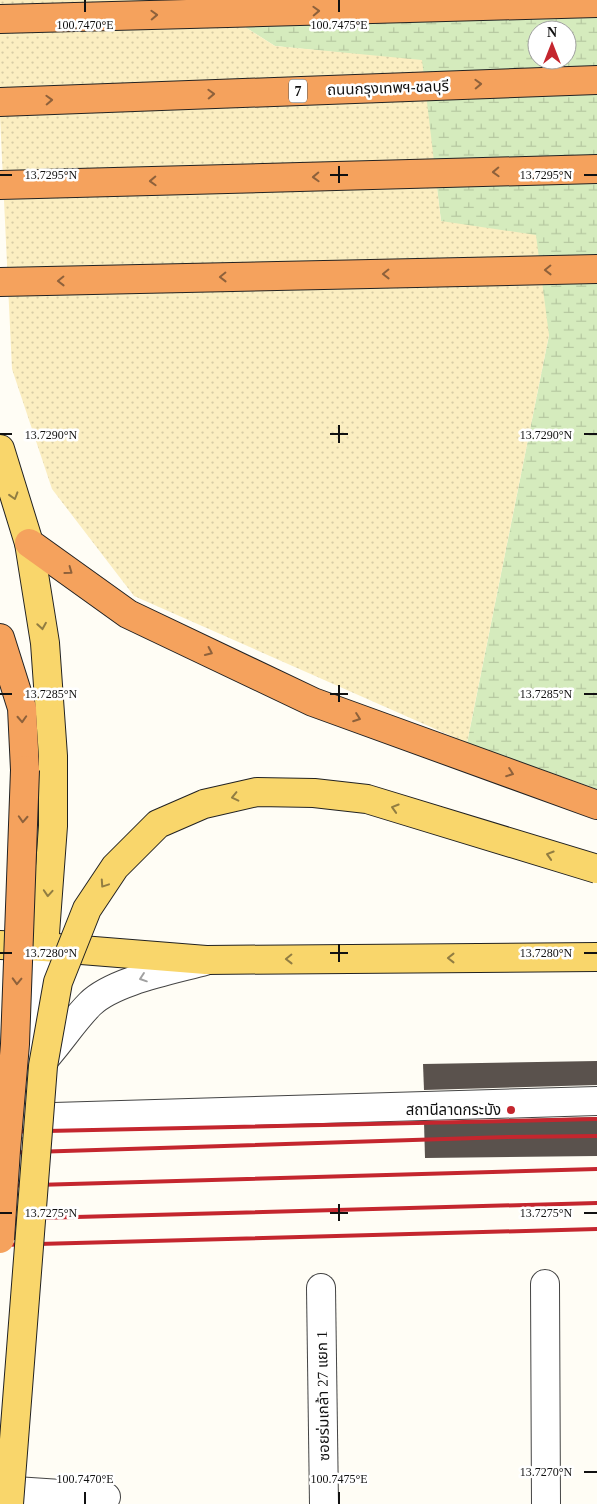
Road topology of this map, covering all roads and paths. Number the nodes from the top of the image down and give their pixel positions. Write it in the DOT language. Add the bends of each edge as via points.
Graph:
graph roads {
  1 [pos="597,3"];
  2 [pos="0,19"];
  3 [pos="597,80"];
  4 [pos="0,102"];
  5 [pos="597,169"];
  6 [pos="0,186"];
  7 [pos="597,269"];
  8 [pos="0,282"];
  9 [pos="0,449"];
  10 [pos="29,543"];
  11 [pos="0,638"];
  12 [pos="597,805"];
  13 [pos="597,869"];
  14 [pos="0,945"];
  15 [pos="44,947"];
  16 [pos="597,957"];
  17 [pos="206,960"];
  18 [pos="0,1076"];
  19 [pos="27,1078"];
  20 [pos="597,1101"];
  21 [pos="53,1117"];
  22 [pos="20,1118"];
  23 [pos="0,1206"];
  24 [pos="0,1238"];
  25 [pos="545,1284"];
  26 [pos="321,1288"];
  27 [pos="0,1490"];
  28 [pos="106,1497"];
  29 [pos="9,1504"];
  30 [pos="324,1504"];
  31 [pos="546,1504"];
  2 -- 1 [label="highway, one-way"];
  4 -- 3 [label="highway, ถนนกรุงเทพฯ-ชลบุรี / 7, one-way"];
  5 -- 6 [label="highway, one-way"];
  7 -- 8 [label="highway, one-way"];
  9 -- 10 [label="main road, one-way"];
  10 -- 12 [label="highway, one-way" via="128,614 312,702"];
  10 -- 15 [label="main road, one-way" via="45,643 53,756 53,826"];
  11 -- 24 [label="highway, one-way, bridge" via="22,708 25,770 15,1044"];
  13 -- 29 [label="main road, one-way, bridge" via="367,800 314,793 257,792 204,804 158,824 115,867 87,909 58,982 43,1066"];
  14 -- 15 [label="main road"];
  15 -- 17 [label="main road"];
  15 -- 19 [label="street"];
  16 -- 17 [label="main road, one-way"];
  17 -- 19 [label="street, one-way" via="114,988 91,1002"];
  18 -- 19 [label="street"];
  19 -- 21 [label="street"];
  19 -- 22 [label="street"];
  20 -- 21 [label="street"];
  21 -- 22 [label="street"];
  22 -- 23 [label="street"];
  25 -- 31 [label="street"];
  26 -- 30 [label="street, ซอยร่มเกล้า 27 แยก 1"];
  27 -- 28 [label="street"];
}
